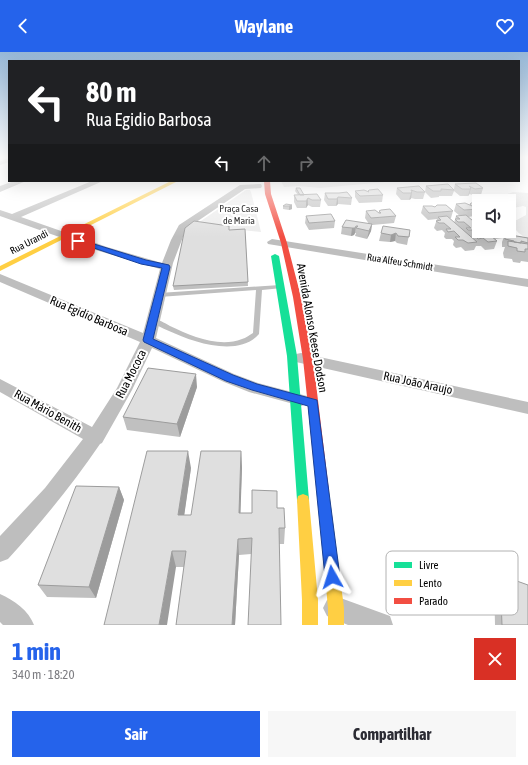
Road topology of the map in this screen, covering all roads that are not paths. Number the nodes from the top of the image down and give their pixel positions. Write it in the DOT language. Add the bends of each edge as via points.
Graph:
graph roads {
  1 [pos="15,184"];
  2 [pos="92,184"];
  3 [pos="169,184"];
  4 [pos="259,184"];
  5 [pos="267,184"];
  6 [pos="0,190"];
  7 [pos="0,213"];
  8 [pos="265,216"];
  9 [pos="13,217"];
  10 [pos="64,236"];
  11 [pos="271,239"];
  12 [pos="284,243"];
  13 [pos="166,267"];
  14 [pos="0,269"];
  15 [pos="0,278"];
  16 [pos="528,283"];
  17 [pos="280,287"];
  18 [pos="259,289"];
  19 [pos="159,295"];
  20 [pos="153,320"];
  21 [pos="148,340"];
  22 [pos="300,358"];
  23 [pos="0,384"];
  24 [pos="296,398"];
  25 [pos="313,403"];
  26 [pos="528,408"];
  27 [pos="96,438"];
  28 [pos="0,551"];
  29 [pos="310,600"];
  30 [pos="0,606"];
  31 [pos="336,616"];
  32 [pos="22,625"];
  33 [pos="310,625"];
  34 [pos="381,625"];
  1 -- 6 [label="street"];
  2 -- 9 [label="street"];
  3 -- 10 [label="street, Rua Urandi"];
  4 -- 8 [label="street"];
  4 -- 13 [label="street, Rua Mococa" via="243,187 186,223 178,233"];
  5 -- 12 [label="street, Avenida Alonso Keese Dodson" via="268,194"];
  7 -- 9 [label="street"];
  9 -- 10 [label="street"];
  10 -- 13 [label="street"];
  10 -- 14 [label="street, Rua Urandi"];
  11 -- 12 [label="street, Rua Alfeu Schmidt"];
  11 -- 17 [label="street, Avenida Alonso Keese Dodson"];
  12 -- 16 [label="street, Rua Alfeu Schmidt"];
  12 -- 22 [label="street, Avenida Alonso Keese Dodson" via="296,297"];
  13 -- 19 [label="street, Rua Mococa"];
  15 -- 21 [label="street, Rua Egidio Barbosa"];
  17 -- 18 [label="lane"];
  17 -- 22 [label="street, Avenida Alonso Keese Dodson"];
  18 -- 19 [label="lane"];
  18 -- 20 [label="lane" via="256,334 244,341 211,342 185,336"];
  19 -- 20 [label="street, Rua Mococa"];
  20 -- 21 [label="street, Rua Mococa"];
  21 -- 24 [label="street, Rua Egidio Barbosa" via="229,378 255,388"];
  21 -- 27 [label="street, Rua Mococa" via="140,361"];
  22 -- 24 [label="street, Avenida Alonso Keese Dodson"];
  22 -- 25 [label="street, Avenida Alonso Keese Dodson"];
  22 -- 26 [label="street, Rua João Araujo"];
  23 -- 27 [label="street, Rua Mário Benith"];
  24 -- 25 [label="street, Rua Egidio Barbosa"];
  24 -- 29 [label="street, Avenida Alonso Keese Dodson"];
  25 -- 31 [label="street, Avenida Alonso Keese Dodson"];
  27 -- 28 [label="street, Rua Mococa" via="22,529"];
  29 -- 31 [label="street"];
  29 -- 33 [label="street, Avenida Alonso Keese Dodson"];
  30 -- 32 [label="street"];
  31 -- 34 [label="street"];
}
